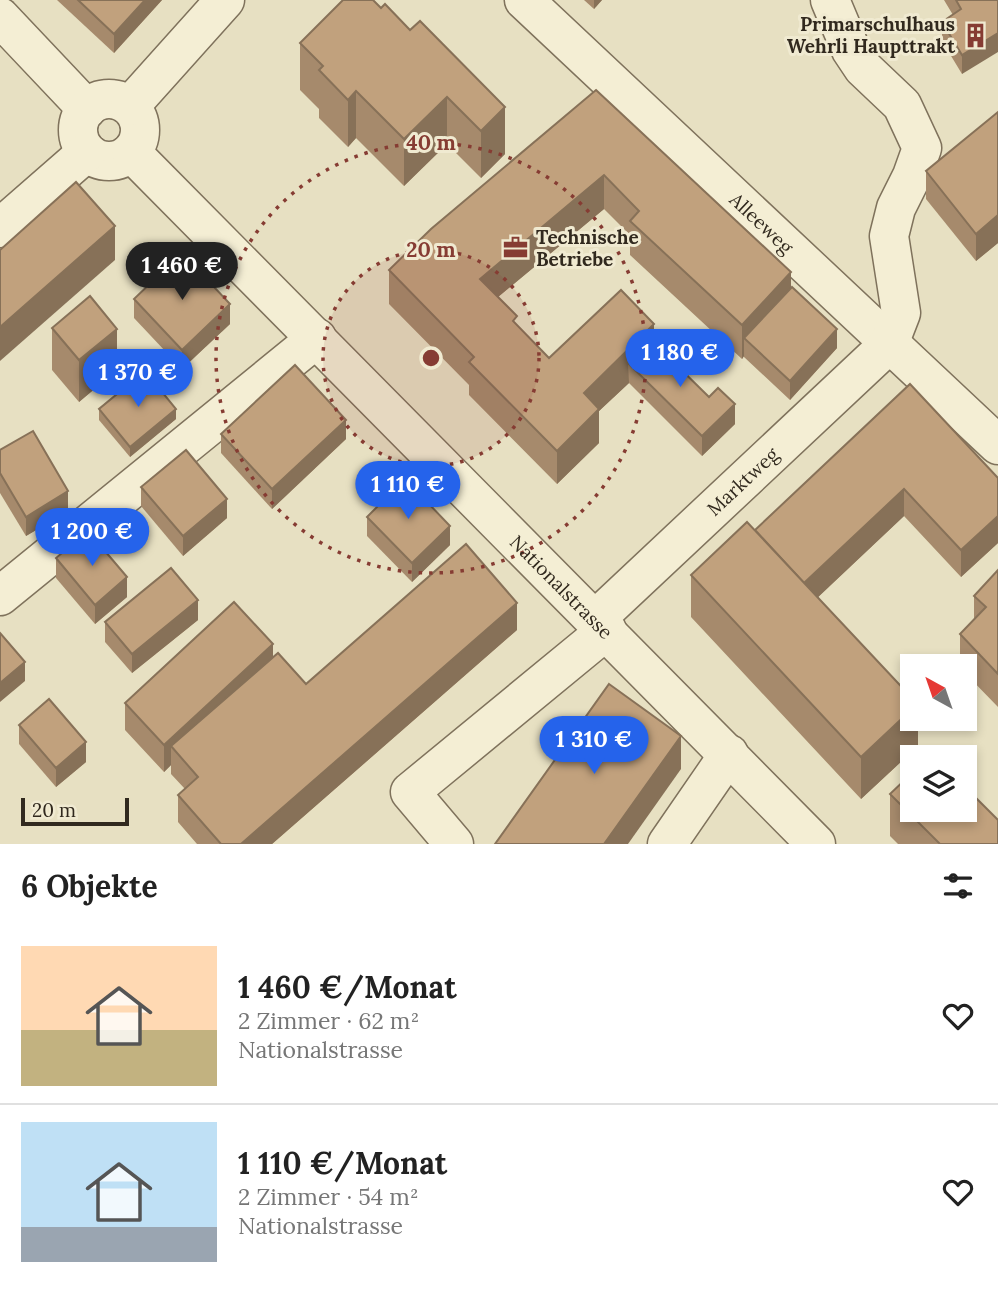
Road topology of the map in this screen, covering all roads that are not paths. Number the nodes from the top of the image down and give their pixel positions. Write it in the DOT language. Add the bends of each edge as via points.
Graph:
graph roads {
  1 [pos="225,0"];
  2 [pos="524,0"];
  3 [pos="830,0"];
  4 [pos="0,18"];
  5 [pos="130,106"];
  6 [pos="87,109"];
  7 [pos="87,152"];
  8 [pos="131,152"];
  9 [pos="0,228"];
  10 [pos="317,338"];
  11 [pos="889,344"];
  12 [pos="998,445"];
  13 [pos="0,596"];
  14 [pos="601,625"];
  15 [pos="729,754"];
  16 [pos="454,844"];
  17 [pos="667,844"];
  18 [pos="816,844"];
  1 -- 5 [label="street"];
  2 -- 11 [label="street, Alleeweg"];
  3 -- 11 [label="street" via="851,50 902,105 922,148 889,236 901,313"];
  4 -- 6 [label="street"];
  5 -- 6 [label="street" via="103,99"];
  5 -- 8 [label="street" via="141,134"];
  6 -- 7 [label="street" via="79,135"];
  7 -- 8 [label="street" via="114,161"];
  7 -- 9 [label="street"];
  8 -- 10 [label="street, Nationalstrasse"];
  10 -- 13 [label="street"];
  10 -- 14 [label="street, Nationalstrasse"];
  11 -- 12 [label="street, Alleeweg"];
  11 -- 14 [label="street, Marktweg"];
  14 -- 15 [label="street, Nationalstrasse"];
  14 -- 16 [label="street, Marktweg" via="410,792"];
  15 -- 17 [label="street"];
  15 -- 18 [label="street, Nationalstrasse"];
}
